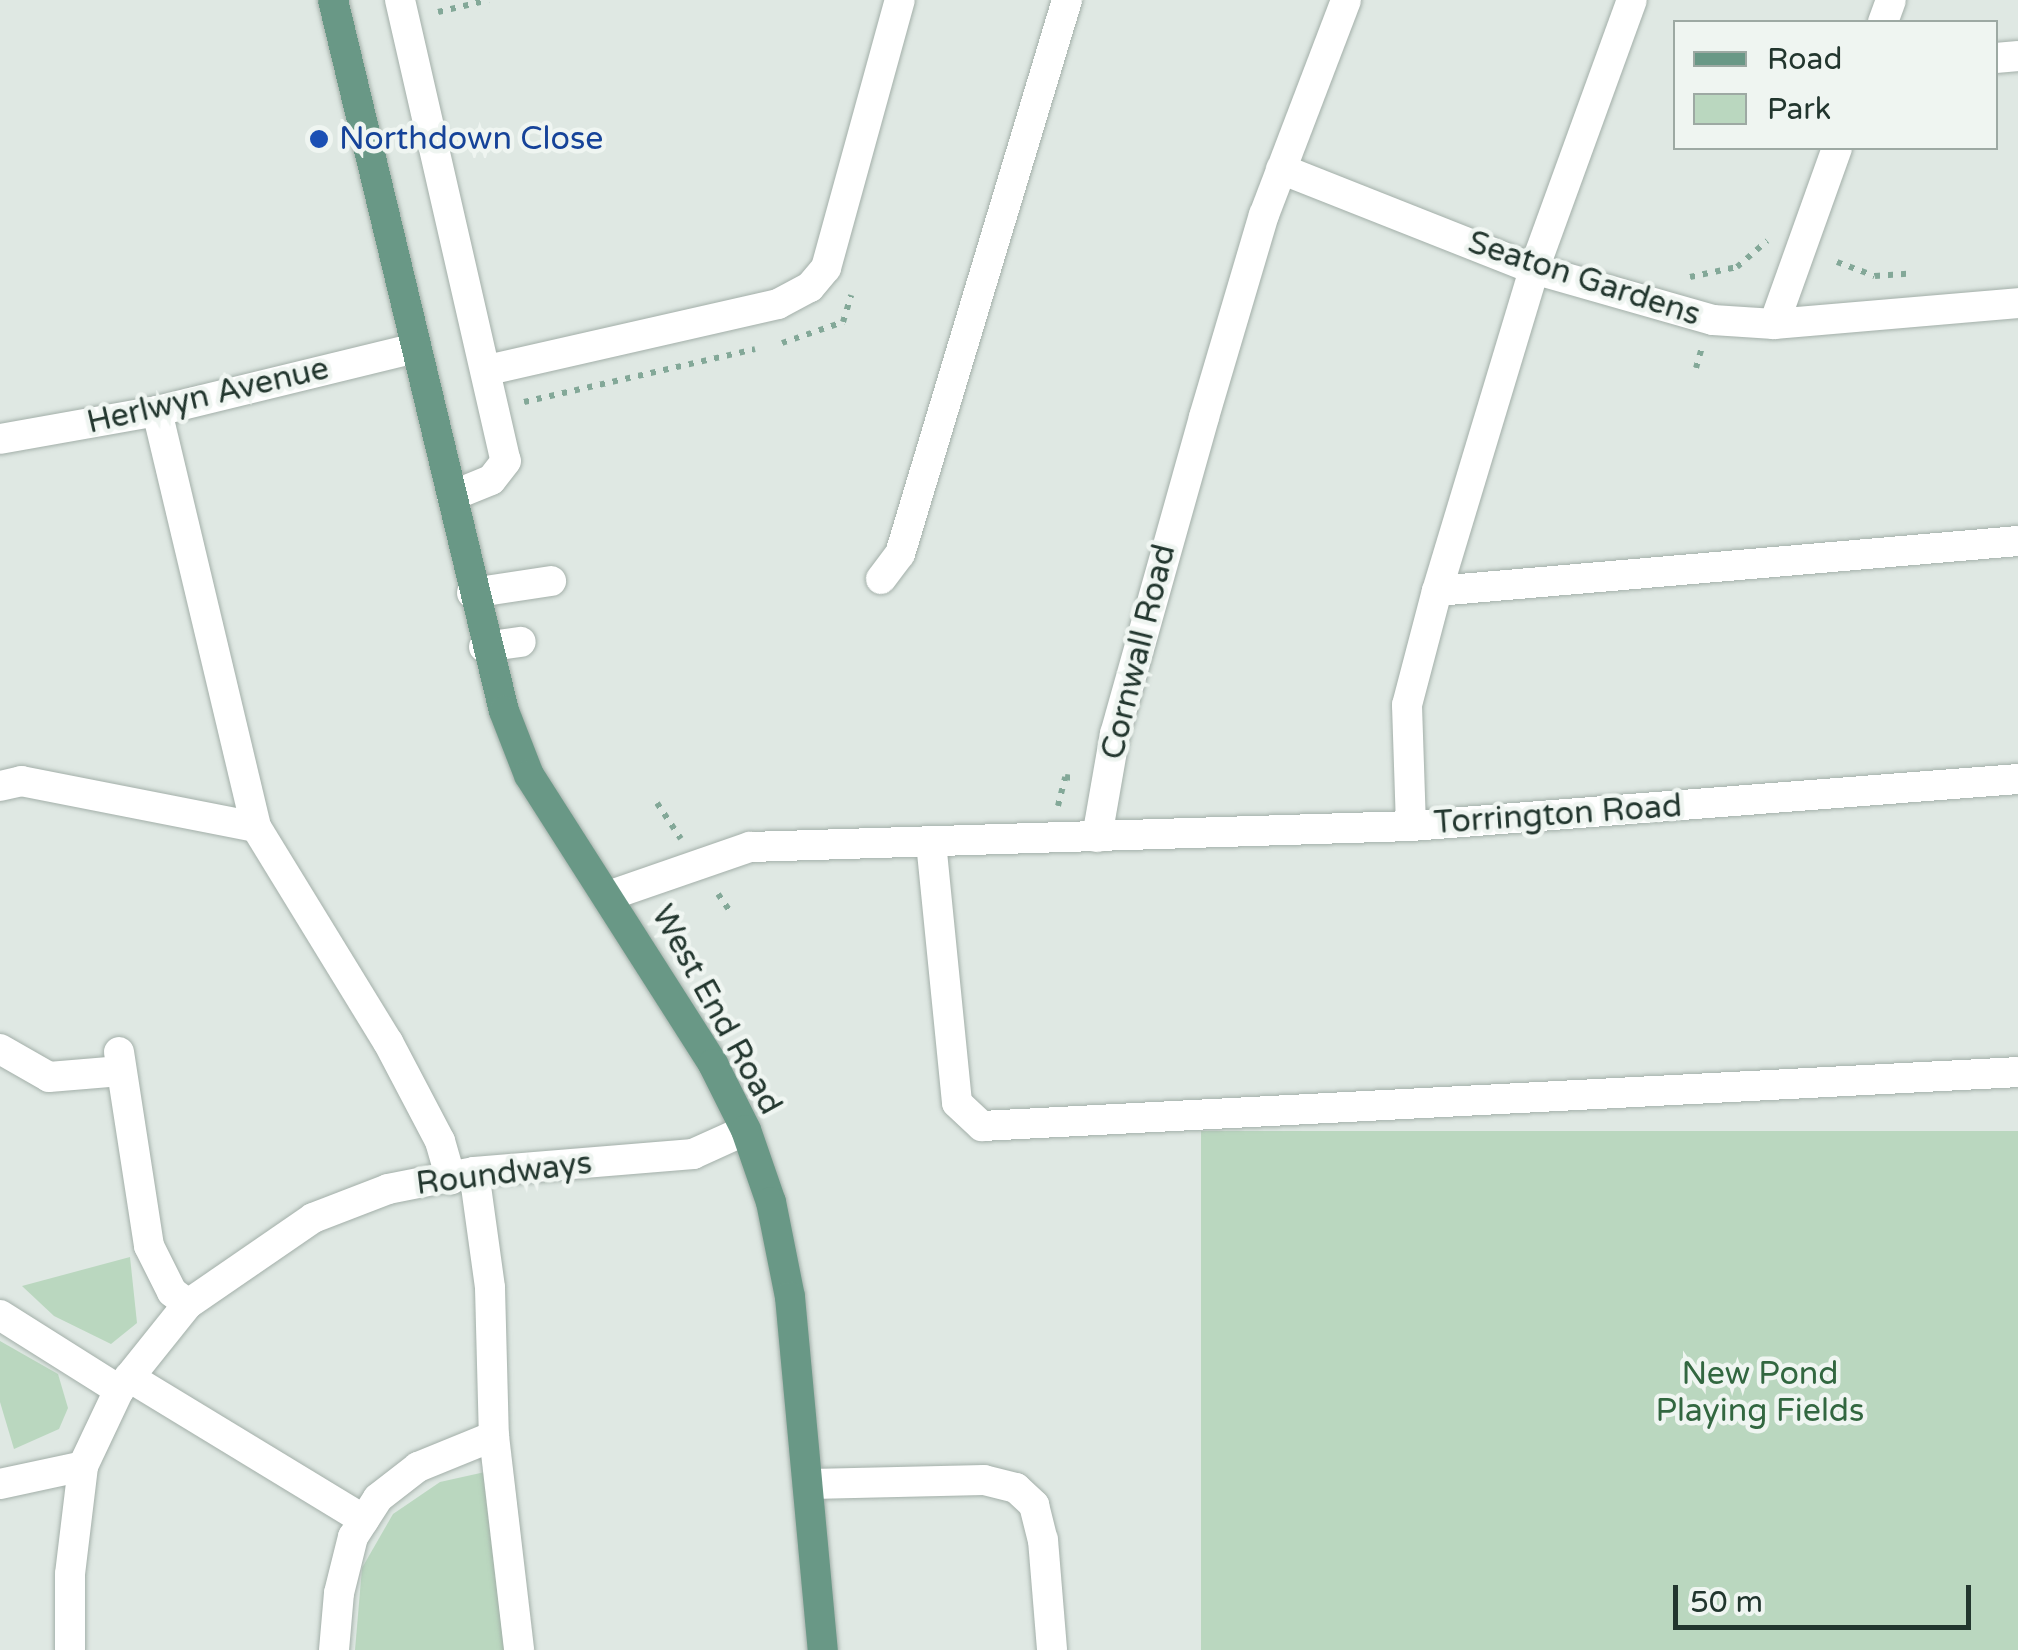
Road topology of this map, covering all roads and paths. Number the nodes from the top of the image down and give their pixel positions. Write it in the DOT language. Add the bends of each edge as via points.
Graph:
graph roads {
  1 [pos="333,0"];
  2 [pos="489,0"];
  3 [pos="900,0"];
  4 [pos="1067,0"];
  5 [pos="1346,0"];
  6 [pos="1632,0"];
  7 [pos="407,4"];
  8 [pos="1836,150"];
  9 [pos="1281,169"];
  10 [pos="1772,236"];
  11 [pos="1837,262"];
  12 [pos="1534,269"];
  13 [pos="1910,274"];
  14 [pos="1680,280"];
  15 [pos="2018,303"];
  16 [pos="1774,324"];
  17 [pos="414,348"];
  18 [pos="488,370"];
  19 [pos="157,410"];
  20 [pos="0,439"];
  21 [pos="452,496"];
  22 [pos="2018,541"];
  23 [pos="881,579"];
  24 [pos="550,581"];
  25 [pos="1436,592"];
  26 [pos="472,594"];
  27 [pos="520,642"];
  28 [pos="484,648"];
  29 [pos="2018,780"];
  30 [pos="7,781"];
  31 [pos="256,826"];
  32 [pos="1410,826"];
  33 [pos="1097,837"];
  34 [pos="930,842"];
  35 [pos="611,895"];
  36 [pos="0,1049"];
  37 [pos="2018,1072"];
  38 [pos="746,1130"];
  39 [pos="462,1175"];
  40 [pos="188,1304"];
  41 [pos="0,1315"];
  42 [pos="124,1384"];
  43 [pos="494,1436"];
  44 [pos="83,1466"];
  45 [pos="0,1484"];
  46 [pos="810,1484"];
  47 [pos="364,1520"];
  48 [pos="70,1650"];
  49 [pos="334,1650"];
  50 [pos="520,1650"];
  51 [pos="823,1650"];
  52 [pos="1052,1650"];
  1 -- 17 [label="main road, West End Road"];
  2 -- 7 [label="path"];
  3 -- 18 [label="street" via="826,268 810,287 778,304"];
  4 -- 23 [label="street" via="900,554"];
  5 -- 9 [label="street, Cornwall Road"];
  6 -- 12 [label="street"];
  7 -- 18 [label="street"];
  8 -- 16 [label="street"];
  9 -- 12 [label="street, Seaton Gardens"];
  9 -- 33 [label="street, Cornwall Road" via="1146,611"];
  10 -- 14 [label="path" via="1737,267"];
  11 -- 13 [label="path" via="1875,276"];
  12 -- 16 [label="street, Seaton Gardens" via="1714,320"];
  12 -- 25 [label="street"];
  15 -- 16 [label="street, Seaton Gardens"];
  17 -- 19 [label="street, Herlwyn Avenue"];
  17 -- 21 [label="main road, West End Road"];
  18 -- 21 [label="street" via="506,461 491,480"];
  19 -- 20 [label="street, Herlwyn Avenue"];
  19 -- 31 [label="street"];
  21 -- 26 [label="main road, West End Road"];
  22 -- 25 [label="street"];
  24 -- 26 [label="street"];
  25 -- 32 [label="street" via="1408,705"];
  26 -- 28 [label="main road, West End Road"];
  27 -- 28 [label="street"];
  28 -- 35 [label="main road, West End Road" via="529,775"];
  29 -- 32 [label="street, Torrington Road"];
  30 -- 31 [label="street"];
  31 -- 39 [label="street"];
  32 -- 33 [label="street, Torrington Road"];
  33 -- 34 [label="street"];
  34 -- 35 [label="street" via="750,847"];
  34 -- 37 [label="street" via="957,1103 982,1126"];
  35 -- 38 [label="main road, West End Road"];
  36 -- 40 [label="street" via="48,1077 120,1062 148,1246 172,1292"];
  38 -- 39 [label="street, Roundways" via="693,1154"];
  38 -- 46 [label="main road, West End Road" via="771,1202 790,1297"];
  39 -- 40 [label="street, Roundways" via="388,1189 314,1218"];
  39 -- 43 [label="street" via="490,1288"];
  40 -- 42 [label="street, Roundways"];
  41 -- 42 [label="street"];
  42 -- 44 [label="street, Roundways"];
  42 -- 47 [label="street"];
  43 -- 47 [label="street" via="418,1467 378,1498"];
  43 -- 50 [label="street"];
  44 -- 45 [label="street"];
  44 -- 48 [label="street, Roundways" via="70,1574"];
  46 -- 51 [label="main road, West End Road"];
  46 -- 52 [label="street" via="984,1480 1016,1488 1034,1505 1044,1540"];
  47 -- 49 [label="street" via="338,1593"];
}
